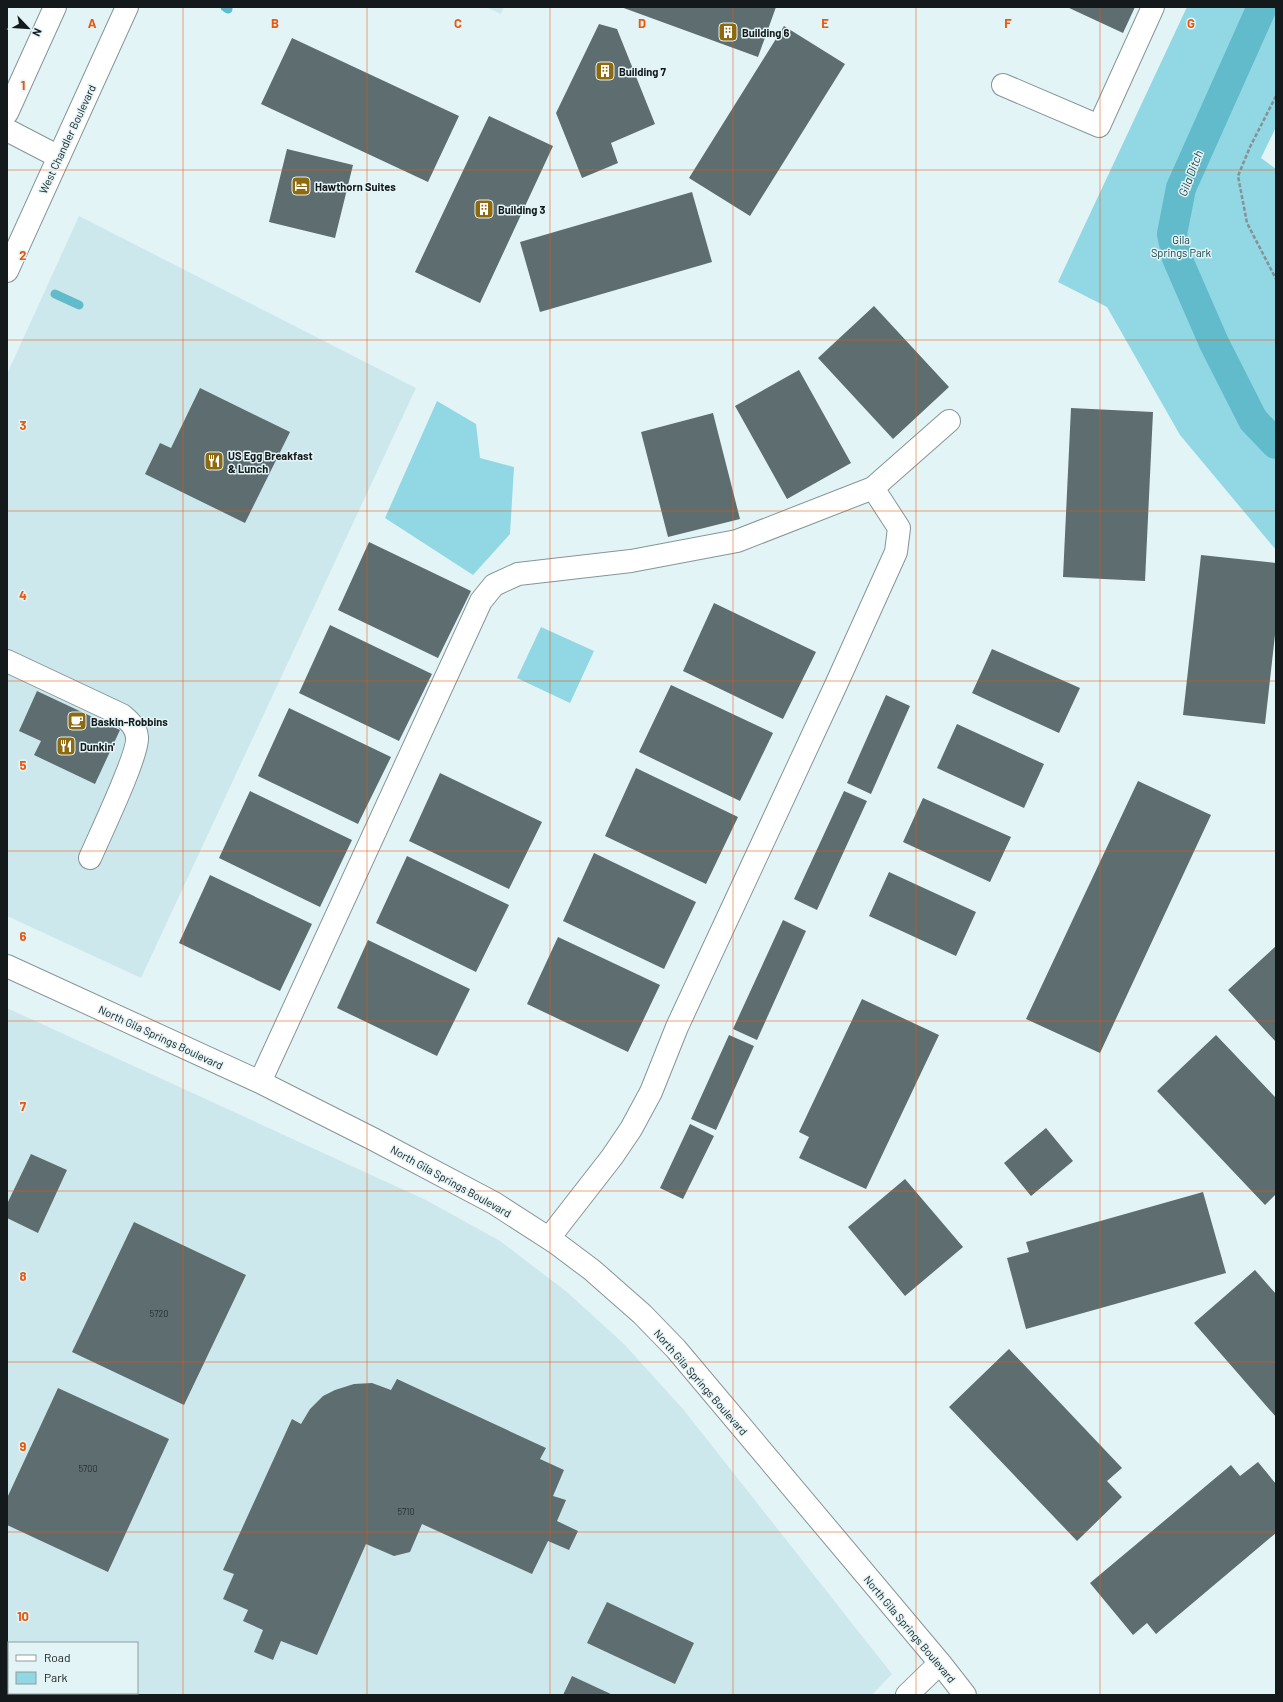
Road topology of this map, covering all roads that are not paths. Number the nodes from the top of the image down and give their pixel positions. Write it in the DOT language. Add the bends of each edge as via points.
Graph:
graph roads {
  1 [pos="55,7"];
  2 [pos="127,7"];
  3 [pos="1153,7"];
  4 [pos="1003,85"];
  5 [pos="7,113"];
  6 [pos="7,130"];
  7 [pos="59,157"];
  8 [pos="7,271"];
  9 [pos="949,421"];
  10 [pos="873,488"];
  11 [pos="7,661"];
  12 [pos="90,858"];
  13 [pos="7,966"];
  14 [pos="260,1082"];
  15 [pos="549,1238"];
  16 [pos="940,1663"];
  17 [pos="907,1695"];
  18 [pos="965,1695"];
  1 -- 5 [label="street"];
  2 -- 7 [label="street, West Chandler Boulevard"];
  3 -- 4 [label="street" via="1099,126"];
  6 -- 7 [label="street"];
  7 -- 8 [label="street, West Chandler Boulevard"];
  9 -- 10 [label="street"];
  10 -- 14 [label="street" via="737,541 632,561 518,574 494,585 481,601"];
  10 -- 15 [label="street" via="899,528 896,552 677,1027 651,1092 612,1157"];
  11 -- 12 [label="street" via="122,715 134,725 137,738 133,757"];
  13 -- 14 [label="street, North Gila Springs Boulevard"];
  14 -- 15 [label="street, North Gila Springs Boulevard" via="494,1203"];
  15 -- 16 [label="street, North Gila Springs Boulevard" via="615,1289 676,1349"];
  16 -- 17 [label="street"];
  16 -- 18 [label="street, North Gila Springs Boulevard"];
}
